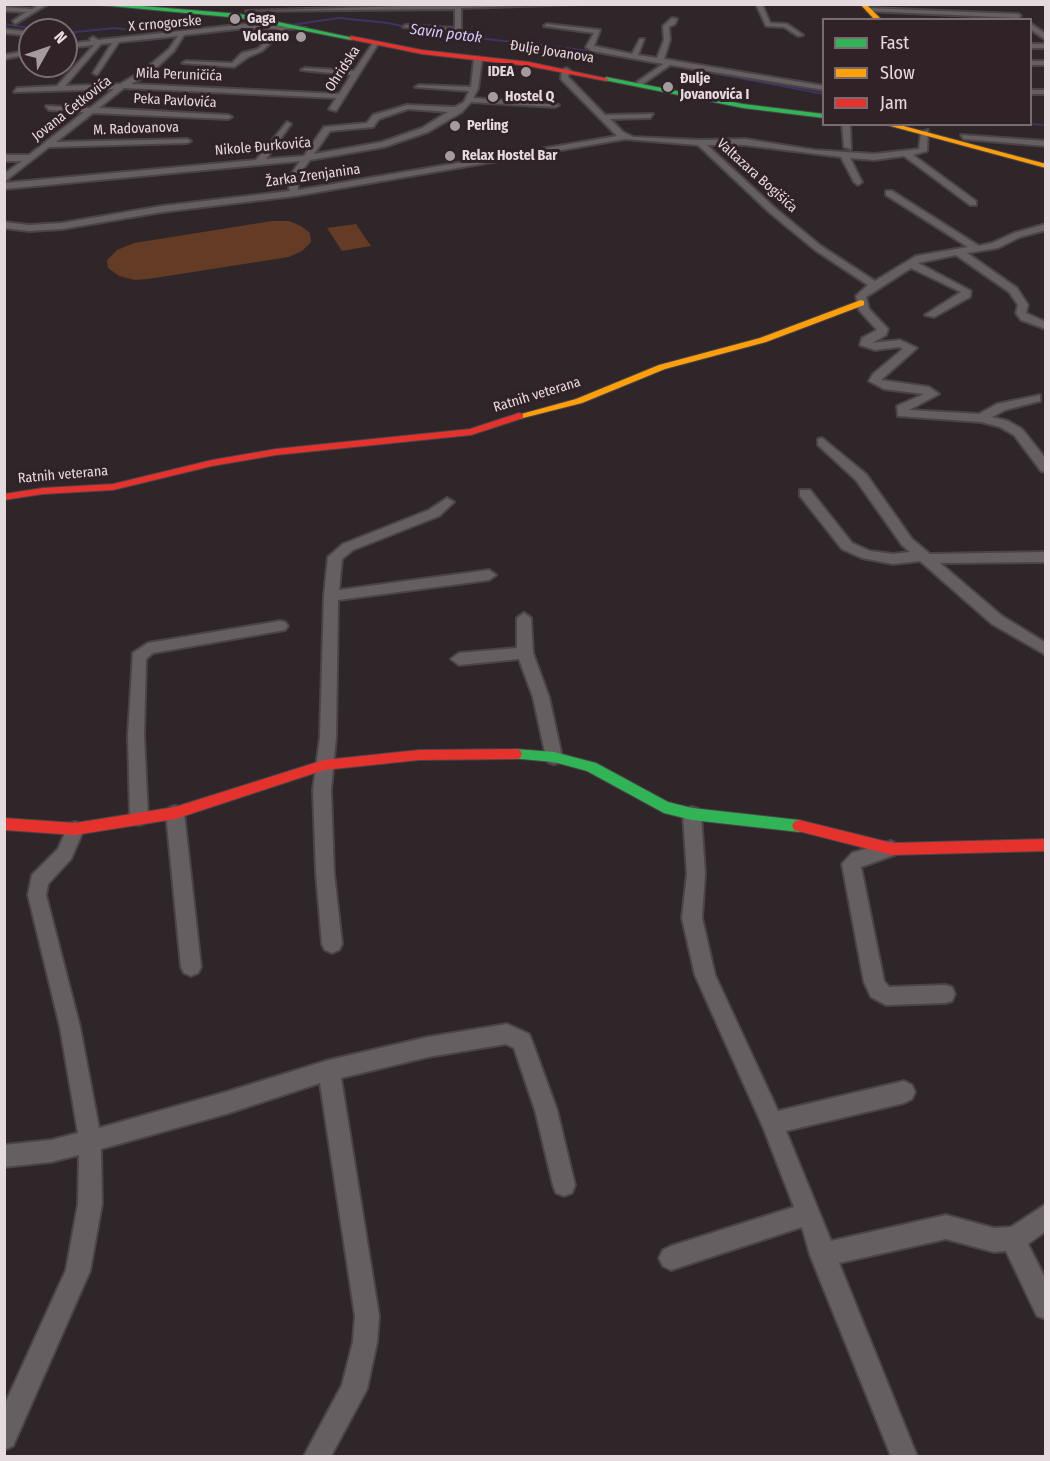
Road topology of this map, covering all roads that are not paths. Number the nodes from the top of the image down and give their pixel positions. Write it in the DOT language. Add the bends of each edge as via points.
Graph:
graph roads {
  1 [pos="45,4"];
  2 [pos="91,4"];
  3 [pos="579,4"];
  4 [pos="759,4"];
  5 [pos="1001,4"];
  6 [pos="532,5"];
  7 [pos="546,5"];
  8 [pos="460,6"];
  9 [pos="4,9"];
  10 [pos="34,11"];
  11 [pos="870,11"];
  12 [pos="246,18"];
  13 [pos="1020,18"];
  14 [pos="674,19"];
  15 [pos="15,22"];
  16 [pos="291,27"];
  17 [pos="406,27"];
  18 [pos="1032,27"];
  19 [pos="800,35"];
  20 [pos="181,36"];
  21 [pos="78,37"];
  22 [pos="1046,38"];
  23 [pos="117,40"];
  24 [pos="642,40"];
  25 [pos="98,42"];
  26 [pos="78,44"];
  27 [pos="375,44"];
  28 [pos="8,56"];
  29 [pos="634,57"];
  30 [pos="478,59"];
  31 [pos="186,63"];
  32 [pos="664,63"];
  33 [pos="10,64"];
  34 [pos="304,70"];
  35 [pos="566,70"];
  36 [pos="97,73"];
  37 [pos="356,73"];
  38 [pos="640,84"];
  39 [pos="122,86"];
  40 [pos="60,87"];
  41 [pos="419,87"];
  42 [pos="822,88"];
  43 [pos="212,89"];
  44 [pos="474,89"];
  45 [pos="17,90"];
  46 [pos="340,96"];
  47 [pos="204,97"];
  48 [pos="469,100"];
  49 [pos="555,105"];
  50 [pos="196,106"];
  51 [pos="49,108"];
  52 [pos="92,110"];
  53 [pos="333,110"];
  54 [pos="459,110"];
  55 [pos="188,114"];
  56 [pos="650,116"];
  57 [pos="822,116"];
  58 [pos="228,117"];
  59 [pos="604,117"];
  60 [pos="287,124"];
  61 [pos="846,126"];
  62 [pos="896,126"];
  63 [pos="953,126"];
  64 [pos="925,132"];
  65 [pos="625,137"];
  66 [pos="964,140"];
  67 [pos="187,141"];
  68 [pos="700,143"];
  69 [pos="1046,144"];
  70 [pos="50,145"];
  71 [pos="846,152"];
  72 [pos="905,153"];
  73 [pos="29,158"];
  74 [pos="305,158"];
  75 [pos="4,159"];
  76 [pos="260,161"];
  77 [pos="1046,166"];
  78 [pos="4,179"];
  79 [pos="858,182"];
  80 [pos="4,186"];
  81 [pos="295,193"];
  82 [pos="889,193"];
  83 [pos="973,202"];
  84 [pos="4,225"];
  85 [pos="1046,227"];
  86 [pos="22,228"];
  87 [pos="4,232"];
  88 [pos="977,249"];
  89 [pos="957,252"];
  90 [pos="909,263"];
  91 [pos="874,285"];
  92 [pos="861,303"];
  93 [pos="930,315"];
  94 [pos="1046,326"];
  95 [pos="1036,398"];
  96 [pos="981,418"];
  97 [pos="822,442"];
  98 [pos="1046,468"];
  99 [pos="805,493"];
  100 [pos="4,497"];
  101 [pos="447,502"];
  102 [pos="1046,557"];
  103 [pos="929,559"];
  104 [pos="489,575"];
  105 [pos="330,596"];
  106 [pos="524,618"];
  107 [pos="280,626"];
  108 [pos="1046,650"];
  109 [pos="525,653"];
  110 [pos="459,659"];
  111 [pos="554,756"];
  112 [pos="324,765"];
  113 [pos="175,813"];
  114 [pos="692,814"];
  115 [pos="139,818"];
  116 [pos="4,824"];
  117 [pos="75,829"];
  118 [pos="1046,845"];
  119 [pos="892,849"];
  120 [pos="332,944"];
  121 [pos="191,967"];
  122 [pos="945,994"];
  123 [pos="329,1070"];
  124 [pos="903,1092"];
  125 [pos="772,1123"];
  126 [pos="90,1141"];
  127 [pos="4,1156"];
  128 [pos="564,1185"];
  129 [pos="807,1214"];
  130 [pos="1046,1215"];
  131 [pos="1013,1239"];
  132 [pos="822,1255"];
  133 [pos="670,1258"];
  134 [pos="1046,1307"];
  135 [pos="4,1437"];
  136 [pos="317,1456"];
  137 [pos="904,1456"];
  1 -- 10 [label="street"];
  2 -- 12 [label="street, Đulje Jovanova"];
  3 -- 7 [label="street, X crnogorske"];
  4 -- 19 [label="street" via="768,25 785,25"];
  5 -- 13 [label="street"];
  6 -- 7 [label="street, X crnogorske"];
  6 -- 8 [label="street, X crnogorske"];
  7 -- 29 [label="street" via="547,30 597,30 591,49"];
  8 -- 12 [label="street, X crnogorske"];
  8 -- 17 [label="street" via="458,30"];
  9 -- 10 [label="street"];
  10 -- 15 [label="street"];
  11 -- 13 [label="street"];
  12 -- 16 [label="street, Đulje Jovanova"];
  12 -- 20 [label="street, X crnogorske"];
  14 -- 32 [label="street" via="673,24 666,26"];
  16 -- 27 [label="street, Đulje Jovanova"];
  16 -- 31 [label="street" via="234,65"];
  18 -- 22 [label="street"];
  20 -- 23 [label="street, X crnogorske"];
  20 -- 39 [label="street, Jovana Ćetkovića" via="172,50 147,72"];
  21 -- 25 [label="street"];
  23 -- 25 [label="street, X crnogorske"];
  23 -- 36 [label="street"];
  24 -- 29 [label="street"];
  25 -- 26 [label="street, X crnogorske"];
  25 -- 40 [label="street"];
  27 -- 30 [label="street, Đulje Jovanova"];
  27 -- 37 [label="street, Ohridska"];
  28 -- 33 [label="street"];
  29 -- 32 [label="street"];
  30 -- 35 [label="street, Đulje Jovanova"];
  30 -- 44 [label="street, Nikole Đurkovića"];
  32 -- 38 [label="street"];
  32 -- 42 [label="street"];
  34 -- 37 [label="street"];
  35 -- 38 [label="street, Đulje Jovanova"];
  35 -- 59 [label="street" via="564,77"];
  37 -- 46 [label="street, Ohridska"];
  38 -- 57 [label="street, Đulje Jovanova" via="754,108"];
  39 -- 40 [label="street, Mila Peruničića"];
  39 -- 43 [label="street, Mila Peruničića"];
  39 -- 52 [label="street, Jovana Ćetkovića"];
  40 -- 45 [label="street, Mila Peruničića"];
  41 -- 44 [label="street"];
  43 -- 46 [label="street, Mila Peruničića"];
  43 -- 47 [label="street"];
  44 -- 48 [label="street, Nikole Đurkovića"];
  46 -- 53 [label="street, Ohridska"];
  48 -- 49 [label="street"];
  48 -- 54 [label="street, Nikole Đurkovića"];
  50 -- 55 [label="street"];
  51 -- 52 [label="street, Peka Pavlovića"];
  52 -- 55 [label="street, Peka Pavlovića"];
  52 -- 70 [label="street, Jovana Ćetkovića"];
  54 -- 74 [label="street, Nikole Đurkovića" via="425,130 394,141"];
  54 -- 74 [label="street" via="407,107 376,117 370,125 327,129"];
  55 -- 58 [label="street, Peka Pavlovića"];
  56 -- 59 [label="street"];
  59 -- 65 [label="street"];
  60 -- 76 [label="street"];
  61 -- 71 [label="street"];
  62 -- 64 [label="street"];
  63 -- 66 [label="street"];
  64 -- 66 [label="street"];
  64 -- 72 [label="street" via="923,151"];
  65 -- 68 [label="street, Valtazara Bogišića"];
  65 -- 81 [label="street, Žarka Zrenjanina"];
  66 -- 69 [label="street"];
  66 -- 77 [label="street"];
  67 -- 70 [label="street, M. Radovanova"];
  68 -- 71 [label="street" via="745,142"];
  68 -- 91 [label="street, Valtazara Bogišića" via="818,248"];
  70 -- 73 [label="street, Jovana Ćetkovića"];
  71 -- 72 [label="street" via="874,157"];
  71 -- 79 [label="street"];
  72 -- 83 [label="street"];
  73 -- 75 [label="street"];
  73 -- 78 [label="street, Jovana Ćetkovića"];
  74 -- 76 [label="street, Nikole Đurkovića"];
  74 -- 81 [label="street" via="293,179"];
  76 -- 80 [label="street, Nikole Đurkovića"];
  81 -- 86 [label="street, Žarka Zrenjanina" via="62,226"];
  82 -- 88 [label="street"];
  84 -- 86 [label="street, Žarka Zrenjanina"];
  85 -- 88 [label="street, Ratnih veterana"];
  86 -- 87 [label="street"];
  88 -- 89 [label="street, Ratnih veterana"];
  89 -- 90 [label="street, Ratnih veterana"];
  89 -- 94 [label="street" via="1012,290 1023,305 1021,313 1025,318"];
  90 -- 91 [label="street, Ratnih veterana"];
  90 -- 93 [label="street" via="966,291 966,295"];
  91 -- 92 [label="street, Ratnih veterana" via="861,296"];
  92 -- 96 [label="street" via="883,329 866,340 866,345 900,343 910,348 875,381 925,389 933,394 901,409 902,413"];
  92 -- 100 [label="street, Ratnih veterana" via="763,340 662,367 579,401 471,432 276,452 113,487"];
  95 -- 96 [label="street" via="1001,407"];
  96 -- 98 [label="street" via="1014,429"];
  97 -- 103 [label="street" via="861,477 907,542"];
  99 -- 103 [label="street" via="854,550 893,559"];
  101 -- 105 [label="street" via="434,513 340,551 335,557"];
  102 -- 103 [label="street"];
  103 -- 108 [label="street" via="997,620"];
  104 -- 105 [label="street"];
  105 -- 112 [label="street" via="328,737"];
  106 -- 109 [label="street"];
  107 -- 115 [label="street" via="148,648 138,657"];
  109 -- 110 [label="street"];
  109 -- 111 [label="street" via="541,697"];
  111 -- 112 [label="street" via="468,753"];
  111 -- 114 [label="street" via="591,767 664,807"];
  112 -- 113 [label="street"];
  112 -- 120 [label="street" via="325,873"];
  113 -- 115 [label="street"];
  113 -- 121 [label="street"];
  114 -- 119 [label="street" via="815,828"];
  114 -- 125 [label="street" via="696,874 692,918 705,975"];
  115 -- 117 [label="street"];
  116 -- 117 [label="street"];
  117 -- 126 [label="street" via="64,854 39,881 37,895 70,1027"];
  118 -- 119 [label="street"];
  119 -- 122 [label="street" via="858,858 851,864 874,982 886,996"];
  123 -- 126 [label="street"];
  123 -- 128 [label="street" via="428,1047 515,1036 522,1041 546,1110"];
  123 -- 136 [label="street" via="367,1316 354,1389"];
  124 -- 125 [label="street"];
  125 -- 129 [label="street"];
  126 -- 127 [label="street"];
  126 -- 135 [label="street" via="90,1204 78,1271"];
  129 -- 132 [label="street"];
  129 -- 133 [label="street"];
  130 -- 131 [label="street"];
  131 -- 132 [label="street" via="993,1240 946,1227"];
  131 -- 134 [label="street"];
  132 -- 137 [label="street"];
}
